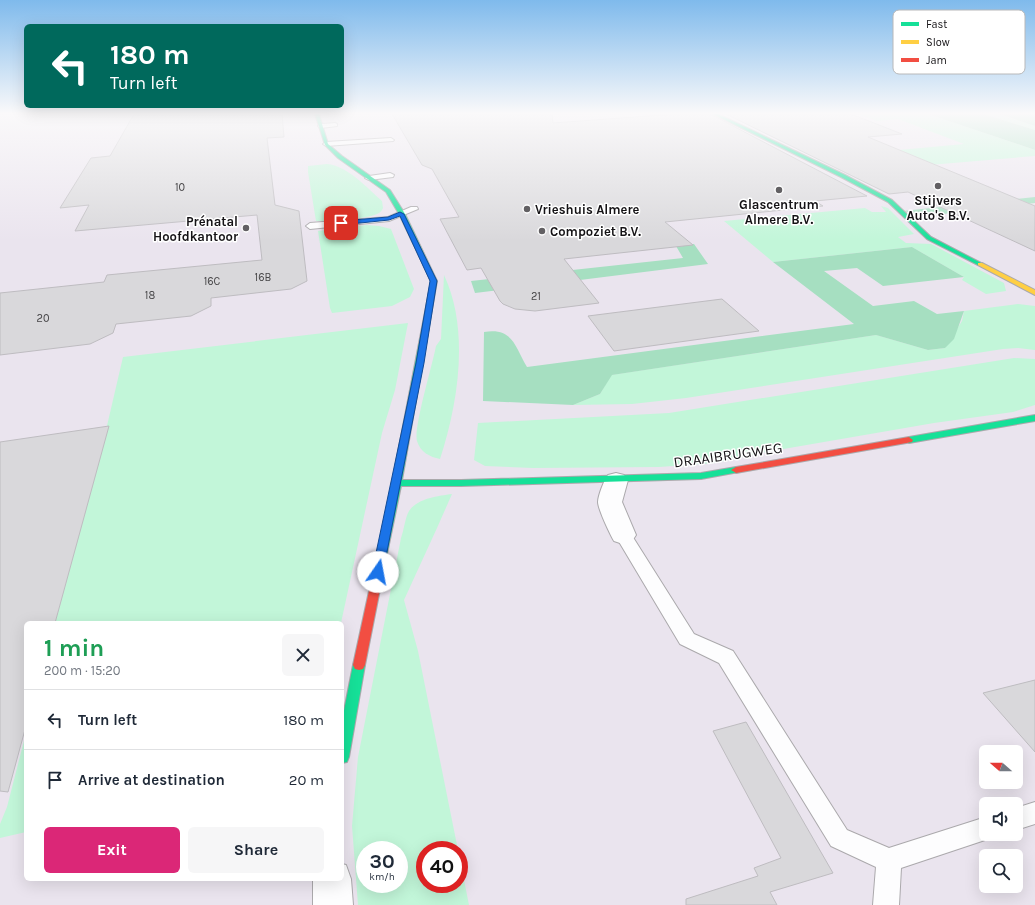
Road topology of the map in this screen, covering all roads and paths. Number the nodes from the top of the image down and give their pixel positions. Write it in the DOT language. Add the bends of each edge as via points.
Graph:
graph roads {
  1 [pos="339,156"];
  2 [pos="800,156"];
  3 [pos="390,175"];
  4 [pos="369,178"];
  5 [pos="414,208"];
  6 [pos="402,214"];
  7 [pos="310,226"];
  8 [pos="1035,293"];
  9 [pos="1035,418"];
  10 [pos="616,480"];
  11 [pos="397,483"];
  12 [pos="623,535"];
  13 [pos="344,746"];
  14 [pos="1035,813"];
  15 [pos="1023,817"];
  16 [pos="979,831"];
  17 [pos="889,860"];
  18 [pos="332,881"];
  19 [pos="333,905"];
  20 [pos="886,905"];
  1 -- 4 [label="street"];
  2 -- 8 [label="street" via="890,201 929,238"];
  3 -- 4 [label="lane"];
  4 -- 6 [label="street" via="388,191"];
  5 -- 6 [label="lane"];
  6 -- 7 [label="lane" via="389,219"];
  6 -- 11 [label="street" via="434,281"];
  9 -- 10 [label="street, DRAAIBRUGWEG" via="701,476"];
  10 -- 11 [label="street, DRAAIBRUGWEG"];
  10 -- 12 [label="street" via="610,502"];
  11 -- 13 [label="street"];
  12 -- 17 [label="lane" via="687,639 726,657 839,838"];
  14 -- 15 [label="lane"];
  16 -- 17 [label="lane"];
  17 -- 20 [label="lane"];
  18 -- 19 [label="street"];
}
